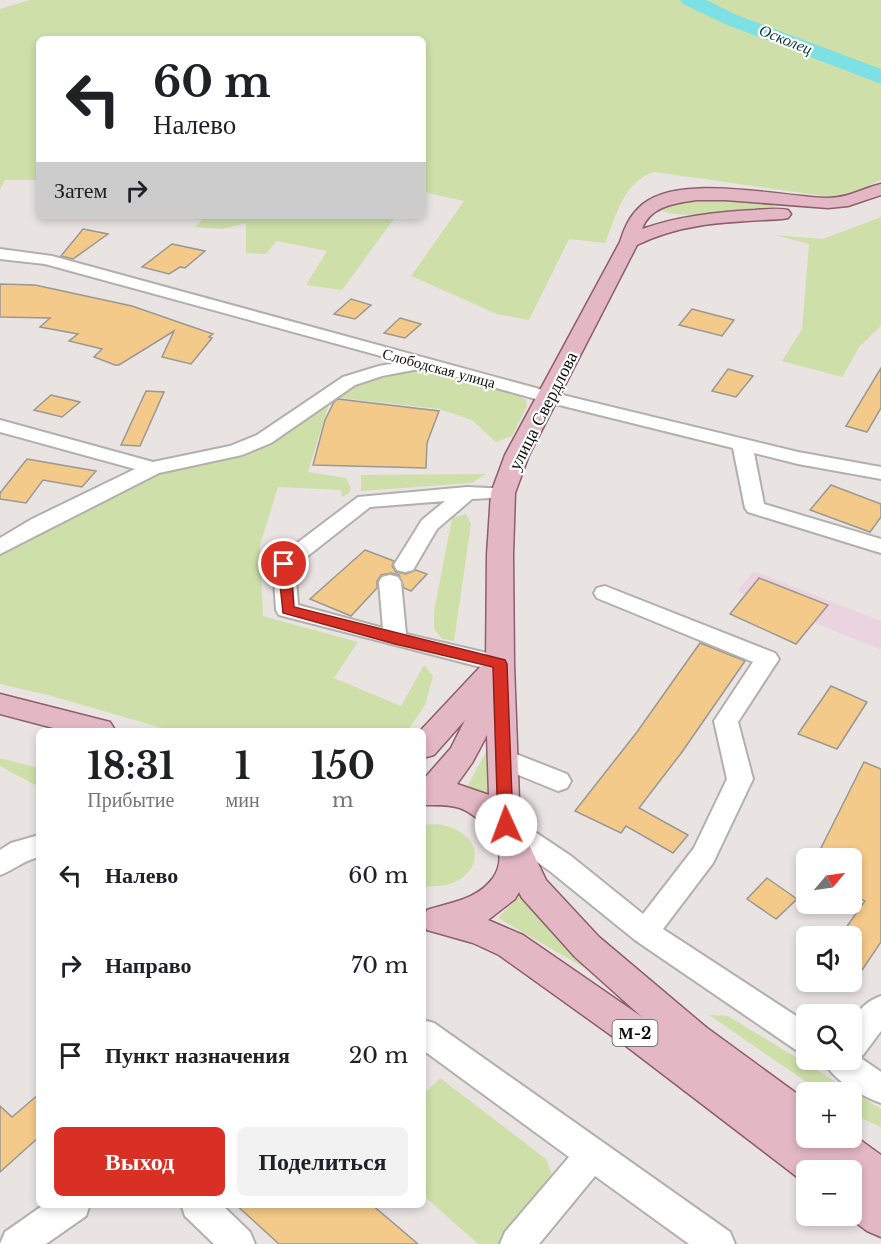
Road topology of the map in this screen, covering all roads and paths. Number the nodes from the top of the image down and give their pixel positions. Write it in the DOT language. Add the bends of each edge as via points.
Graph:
graph roads {
  1 [pos="881,189"];
  2 [pos="881,199"];
  3 [pos="629,242"];
  4 [pos="0,254"];
  5 [pos="427,365"];
  6 [pos="549,397"];
  7 [pos="0,426"];
  8 [pos="742,443"];
  9 [pos="153,468"];
  10 [pos="881,473"];
  11 [pos="467,493"];
  12 [pos="503,493"];
  13 [pos="881,546"];
  14 [pos="0,547"];
  15 [pos="405,565"];
  16 [pos="390,582"];
  17 [pos="605,593"];
  18 [pos="395,639"];
  19 [pos="500,664"];
  20 [pos="0,704"];
  21 [pos="0,723"];
  22 [pos="92,728"];
  23 [pos="36,732"];
  24 [pos="426,744"];
  25 [pos="503,758"];
  26 [pos="558,781"];
  27 [pos="426,793"];
  28 [pos="510,837"];
  29 [pos="36,847"];
  30 [pos="0,864"];
  31 [pos="431,919"];
  32 [pos="645,932"];
  33 [pos="881,1009"];
  34 [pos="862,1032"];
  35 [pos="796,1033"];
  36 [pos="426,1036"];
  37 [pos="859,1070"];
  38 [pos="881,1089"];
  39 [pos="796,1116"];
  40 [pos="839,1148"];
  41 [pos="592,1155"];
  42 [pos="806,1160"];
  43 [pos="881,1178"];
  44 [pos="862,1202"];
  45 [pos="68,1208"];
  46 [pos="201,1208"];
  47 [pos="881,1216"];
  48 [pos="17,1244"];
  49 [pos="238,1244"];
  50 [pos="517,1244"];
  51 [pos="718,1244"];
  1 -- 3 [label="main road, улица Свердлова" via="852,200 829,203 702,193 680,195 646,210 637,220"];
  2 -- 3 [label="main road" via="821,212 672,223"];
  3 -- 6 [label="main road, улица Свердлова"];
  4 -- 5 [label="street, Слободская улица" via="46,260"];
  5 -- 6 [label="street, Слободская улица"];
  5 -- 9 [label="street" via="379,370 349,381 264,439 235,451"];
  6 -- 8 [label="street, Слободская улица"];
  6 -- 12 [label="main road, улица Свердлова" via="517,455"];
  7 -- 9 [label="street"];
  8 -- 10 [label="street, Слободская улица"];
  8 -- 13 [label="street" via="755,508"];
  9 -- 14 [label="street"];
  11 -- 12 [label="street"];
  11 -- 15 [label="street" via="429,525"];
  11 -- 18 [label="street" via="365,501 284,564 288,610"];
  12 -- 19 [label="main road, улица Свердлова"];
  16 -- 18 [label="street"];
  17 -- 32 [label="street" via="767,659 726,721 740,779 704,855"];
  18 -- 19 [label="street"];
  19 -- 24 [label="main road"];
  19 -- 25 [label="main road, улица Свердлова"];
  19 -- 27 [label="main road" via="472,740 454,769"];
  20 -- 22 [label="main road"];
  21 -- 23 [label="main road"];
  25 -- 26 [label="street"];
  25 -- 28 [label="main road, улица Свердлова"];
  27 -- 28 [label="main road, М-2" via="473,800 490,809"];
  28 -- 31 [label="main road, М-2" via="514,865 497,896 463,915"];
  28 -- 32 [label="street" via="561,864"];
  28 -- 39 [label="main road, М-2" via="534,889 587,947 694,1040"];
  29 -- 30 [label="street" via="20,850"];
  31 -- 42 [label="main road, М-2" via="480,931 511,945"];
  32 -- 35 [label="street"];
  33 -- 34 [label="street"];
  36 -- 41 [label="street"];
  37 -- 38 [label="street"];
  40 -- 43 [label="main road"];
  41 -- 50 [label="street"];
  41 -- 51 [label="street"];
  44 -- 47 [label="main road"];
  45 -- 48 [label="street"];
  46 -- 49 [label="street"];
}
